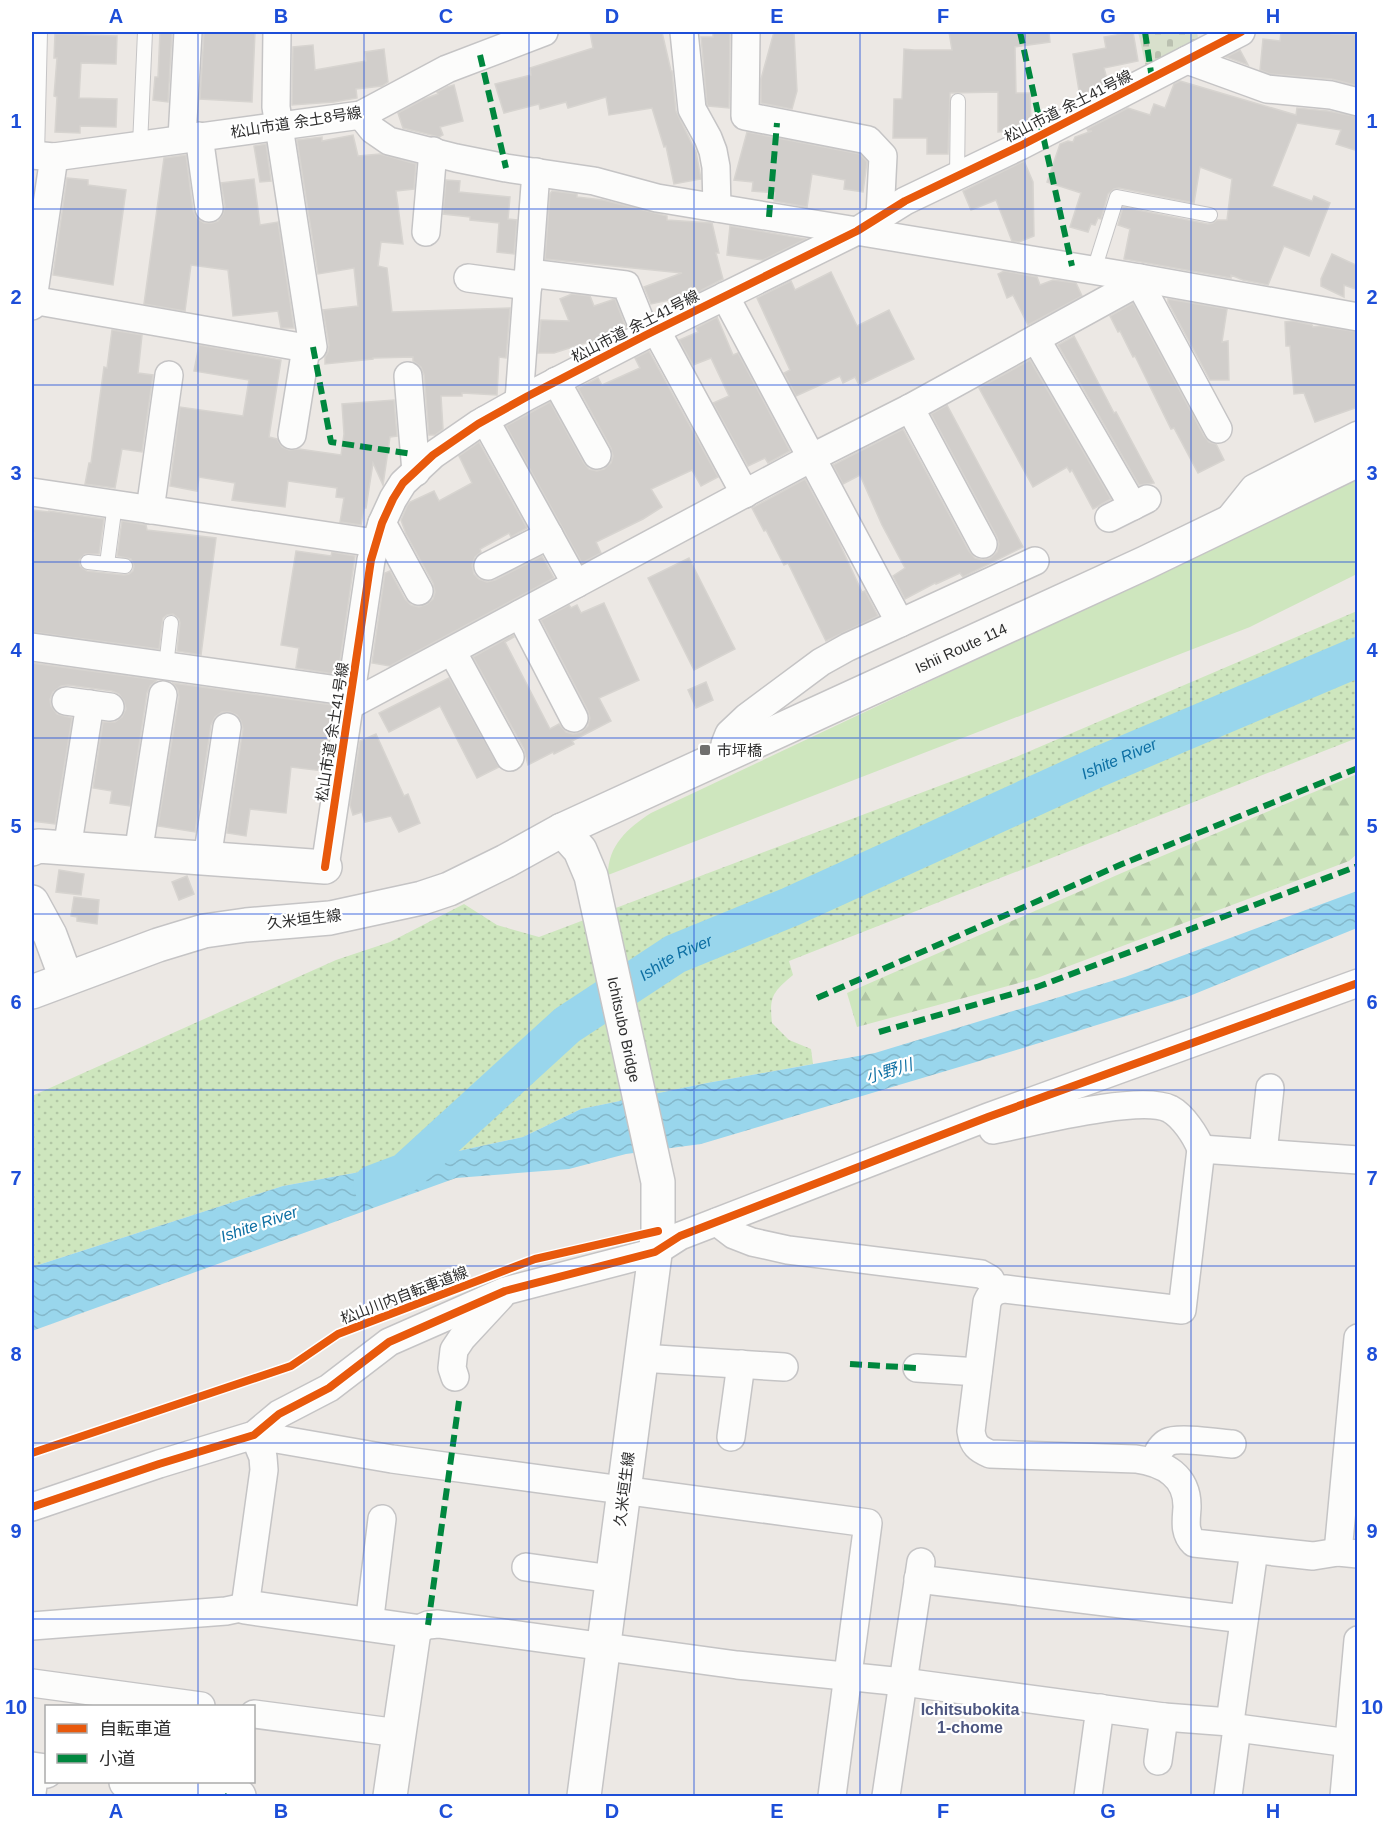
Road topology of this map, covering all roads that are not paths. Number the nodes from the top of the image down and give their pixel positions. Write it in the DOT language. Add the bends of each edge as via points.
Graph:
graph roads {
  1 [pos="40,32"];
  2 [pos="145,32"];
  3 [pos="188,32"];
  4 [pos="277,32"];
  5 [pos="544,32"];
  6 [pos="684,32"];
  7 [pos="746,32"];
  8 [pos="1241,32"];
  9 [pos="477,43"];
  10 [pos="1187,60"];
  11 [pos="958,101"];
  12 [pos="1358,102"];
  13 [pos="361,115"];
  14 [pos="279,126"];
  15 [pos="190,137"];
  16 [pos="140,145"];
  17 [pos="433,152"];
  18 [pos="41,156"];
  19 [pos="536,172"];
  20 [pos="957,176"];
  21 [pos="209,208"];
  22 [pos="717,208"];
  23 [pos="1210,215"];
  24 [pos="880,216"];
  25 [pos="857,231"];
  26 [pos="426,232"];
  27 [pos="1094,270"];
  28 [pos="468,278"];
  29 [pos="528,279"];
  30 [pos="1140,280"];
  31 [pos="724,296"];
  32 [pos="32,302"];
  33 [pos="1358,317"];
  34 [pos="651,333"];
  35 [pos="1036,339"];
  36 [pos="306,348"];
  37 [pos="169,375"];
  38 [pos="408,376"];
  39 [pos="556,381"];
  40 [pos="519,400"];
  41 [pos="1203,402"];
  42 [pos="1231,404"];
  43 [pos="910,408"];
  44 [pos="485,420"];
  45 [pos="1218,429"];
  46 [pos="292,435"];
  47 [pos="1358,435"];
  48 [pos="597,455"];
  49 [pos="811,458"];
  50 [pos="1358,460"];
  51 [pos="416,472"];
  52 [pos="32,492"];
  53 [pos="745,494"];
  54 [pos="115,504"];
  55 [pos="150,510"];
  56 [pos="1109,518"];
  57 [pos="1226,524"];
  58 [pos="981,529"];
  59 [pos="379,533"];
  60 [pos="549,536"];
  61 [pos="88,561"];
  62 [pos="1035,561"];
  63 [pos="108,564"];
  64 [pos="125,566"];
  65 [pos="488,566"];
  66 [pos="576,584"];
  67 [pos="419,591"];
  68 [pos="520,614"];
  69 [pos="171,623"];
  70 [pos="900,623"];
  71 [pos="32,647"];
  72 [pos="452,651"];
  73 [pos="166,666"];
  74 [pos="163,695"];
  75 [pos="351,699"];
  76 [pos="89,704"];
  77 [pos="574,718"];
  78 [pos="227,727"];
  79 [pos="725,756"];
  80 [pos="510,757"];
  81 [pos="562,830"];
  82 [pos="32,849"];
  83 [pos="67,849"];
  84 [pos="138,854"];
  85 [pos="207,859"];
  86 [pos="325,867"];
  87 [pos="32,902"];
  88 [pos="66,978"];
  89 [pos="1358,983"];
  90 [pos="32,992"];
  91 [pos="1270,1088"];
  92 [pos="936,1138"];
  93 [pos="1201,1149"];
  94 [pos="1263,1153"];
  95 [pos="1358,1160"];
  96 [pos="658,1182"];
  97 [pos="717,1222"];
  98 [pos="655,1252"];
  99 [pos="996,1290"];
  100 [pos="506,1291"];
  101 [pos="1358,1338"];
  102 [pos="641,1358"];
  103 [pos="741,1364"];
  104 [pos="784,1367"];
  105 [pos="917,1368"];
  106 [pos="978,1372"];
  107 [pos="455,1377"];
  108 [pos="254,1435"];
  109 [pos="731,1437"];
  110 [pos="1232,1444"];
  111 [pos="1152,1462"];
  112 [pos="624,1489"];
  113 [pos="32,1507"];
  114 [pos="382,1519"];
  115 [pos="1254,1550"];
  116 [pos="1348,1553"];
  117 [pos="526,1567"];
  118 [pos="612,1579"];
  119 [pos="245,1607"];
  120 [pos="1244,1619"];
  121 [pos="369,1625"];
  122 [pos="32,1626"];
  123 [pos="414,1631"];
  124 [pos="1358,1640"];
  125 [pos="603,1647"];
  126 [pos="848,1676"];
  127 [pos="903,1682"];
  128 [pos="32,1683"];
  129 [pos="146,1703"];
  130 [pos="174,1705"];
  131 [pos="1100,1708"];
  132 [pos="255,1714"];
  133 [pos="1164,1717"];
  134 [pos="1233,1725"];
  135 [pos="399,1734"];
  136 [pos="1348,1743"];
  137 [pos="1158,1761"];
  138 [pos="141,1786"];
  139 [pos="1349,1787"];
  140 [pos="239,1797"];
  141 [pos="390,1797"];
  142 [pos="584,1797"];
  143 [pos="832,1797"];
  144 [pos="886,1797"];
  145 [pos="1088,1797"];
  146 [pos="1228,1797"];
  1 -- 18 [label="lane"];
  2 -- 16 [label="lane"];
  3 -- 15 [label="street"];
  4 -- 14 [label="street" via="275,86"];
  5 -- 9 [label="street, 松山市道 余土8号線"];
  6 -- 22 [label="street" via="692,109 708,138 716,167"];
  7 -- 24 [label="street" via="745,116 868,140 883,156"];
  8 -- 10 [label="street, 松山市道 余土41号線"];
  9 -- 13 [label="street, 松山市道 余土8号線" via="447,69"];
  10 -- 12 [label="street" via="1267,88"];
  10 -- 20 [label="street, 松山市道 余土41号線"];
  11 -- 20 [label="lane"];
  13 -- 14 [label="street, 松山市道 余土8号線"];
  13 -- 17 [label="street" via="389,141"];
  14 -- 15 [label="street, 松山市道 余土8号線"];
  14 -- 36 [label="street" via="313,347"];
  15 -- 16 [label="street, 松山市道 余土8号線"];
  15 -- 21 [label="street"];
  16 -- 18 [label="street, 松山市道 余土8号線"];
  17 -- 19 [label="street"];
  17 -- 26 [label="street"];
  18 -- 32 [label="street"];
  19 -- 22 [label="street"];
  19 -- 29 [label="street"];
  20 -- 24 [label="street, 松山市道 余土41号線"];
  22 -- 25 [label="street"];
  23 -- 27 [label="lane" via="1117,197"];
  24 -- 25 [label="street, 松山市道 余土41号線"];
  25 -- 27 [label="street"];
  25 -- 31 [label="street, 松山市道 余土41号線"];
  27 -- 30 [label="street"];
  28 -- 29 [label="street"];
  29 -- 34 [label="street" via="626,285"];
  29 -- 40 [label="street"];
  30 -- 33 [label="street"];
  30 -- 35 [label="street"];
  30 -- 41 [label="street"];
  31 -- 34 [label="street, 松山市道 余土41号線"];
  31 -- 49 [label="street"];
  32 -- 36 [label="street"];
  34 -- 39 [label="street, 松山市道 余土41号線"];
  34 -- 53 [label="street"];
  35 -- 43 [label="street"];
  35 -- 56 [label="street" via="1140,503"];
  36 -- 46 [label="street"];
  37 -- 55 [label="street"];
  38 -- 51 [label="street"];
  39 -- 40 [label="street, 松山市道 余土41号線"];
  39 -- 48 [label="street"];
  40 -- 44 [label="street, 松山市道 余土41号線"];
  41 -- 42 [label="street"];
  41 -- 45 [label="street"];
  43 -- 49 [label="street"];
  43 -- 58 [label="street"];
  44 -- 51 [label="street, 松山市道 余土41号線" via="433,455"];
  44 -- 60 [label="street"];
  47 -- 57 [label="street" via="1254,488"];
  49 -- 53 [label="street"];
  49 -- 70 [label="street"];
  50 -- 57 [label="main road, Ishii Route 114"];
  51 -- 59 [label="street, 松山市道 余土41号線" via="393,499"];
  52 -- 54 [label="street"];
  53 -- 66 [label="street"];
  54 -- 55 [label="street"];
  54 -- 63 [label="lane"];
  55 -- 59 [label="street"];
  57 -- 79 [label="main road, Ishii Route 114"];
  59 -- 67 [label="street"];
  59 -- 75 [label="street, 松山市道 余土41号線" via="371,560"];
  60 -- 65 [label="street"];
  60 -- 66 [label="street"];
  61 -- 63 [label="lane"];
  62 -- 70 [label="street"];
  63 -- 64 [label="lane"];
  66 -- 68 [label="street"];
  68 -- 72 [label="street"];
  68 -- 77 [label="street"];
  69 -- 73 [label="lane"];
  70 -- 79 [label="street" via="821,662 747,717 729,734 724,744"];
  71 -- 73 [label="street"];
  72 -- 75 [label="street"];
  72 -- 80 [label="street"];
  73 -- 75 [label="street"];
  74 -- 84 [label="street"];
  75 -- 86 [label="street, 松山市道 余土41号線"];
  76 -- 83 [label="street"];
  78 -- 85 [label="street"];
  79 -- 81 [label="main road, Ishii Route 114"];
  81 -- 88 [label="main road, 久米垣生線" via="449,889 422,898 330,918 204,932"];
  81 -- 96 [label="main road, Ichitsubo Bridge" via="580,850 591,876"];
  82 -- 83 [label="main road"];
  83 -- 84 [label="main road"];
  84 -- 85 [label="main road"];
  85 -- 86 [label="main road"];
  87 -- 88 [label="main road"];
  88 -- 90 [label="main road, 久米垣生線"];
  89 -- 92 [label="street"];
  91 -- 94 [label="street"];
  92 -- 93 [label="street" via="966,1136 1124,1105 1150,1105 1171,1109 1196,1136"];
  92 -- 97 [label="street"];
  93 -- 94 [label="street"];
  93 -- 99 [label="street" via="1182,1310"];
  94 -- 95 [label="street"];
  96 -- 98 [label="main road, 久米垣生線"];
  97 -- 98 [label="street" via="680,1236"];
  97 -- 99 [label="street" via="734,1235 788,1250 981,1274 990,1279"];
  98 -- 100 [label="street"];
  98 -- 102 [label="main road, 久米垣生線"];
  99 -- 106 [label="street" via="987,1302"];
  100 -- 107 [label="street" via="454,1350"];
  100 -- 108 [label="street" via="389,1342 329,1388 279,1414"];
  101 -- 116 [label="street"];
  102 -- 103 [label="street"];
  102 -- 112 [label="main road, 久米垣生線"];
  103 -- 104 [label="street"];
  103 -- 109 [label="street"];
  105 -- 106 [label="street"];
  106 -- 111 [label="street" via="971,1431 979,1450 990,1454"];
  108 -- 112 [label="street"];
  108 -- 113 [label="street"];
  108 -- 119 [label="street" via="264,1470"];
  110 -- 111 [label="street" via="1168,1442"];
  111 -- 115 [label="street" via="1177,1477 1185,1489 1189,1539 1194,1543"];
  112 -- 118 [label="main road, 久米垣生線"];
  112 -- 126 [label="street" via="868,1523"];
  114 -- 121 [label="street"];
  115 -- 116 [label="street" via="1313,1556"];
  115 -- 120 [label="street"];
  117 -- 118 [label="street"];
  118 -- 125 [label="main road, 久米垣生線"];
  119 -- 121 [label="main road"];
  119 -- 122 [label="street"];
  120 -- 127 [label="street" via="920,1570"];
  120 -- 134 [label="street"];
  121 -- 123 [label="main road"];
  123 -- 125 [label="street" via="438,1624"];
  123 -- 135 [label="main road"];
  124 -- 136 [label="street"];
  125 -- 126 [label="street"];
  125 -- 142 [label="main road, 久米垣生線"];
  126 -- 127 [label="street"];
  126 -- 143 [label="street"];
  127 -- 131 [label="street"];
  127 -- 144 [label="street"];
  128 -- 129 [label="street"];
  129 -- 130 [label="street"];
  131 -- 133 [label="street"];
  131 -- 145 [label="street"];
  132 -- 135 [label="street"];
  133 -- 134 [label="street"];
  133 -- 137 [label="street"];
  134 -- 136 [label="street"];
  134 -- 146 [label="street"];
  135 -- 141 [label="main road"];
  136 -- 139 [label="street"];
  138 -- 140 [label="main road"];
}
